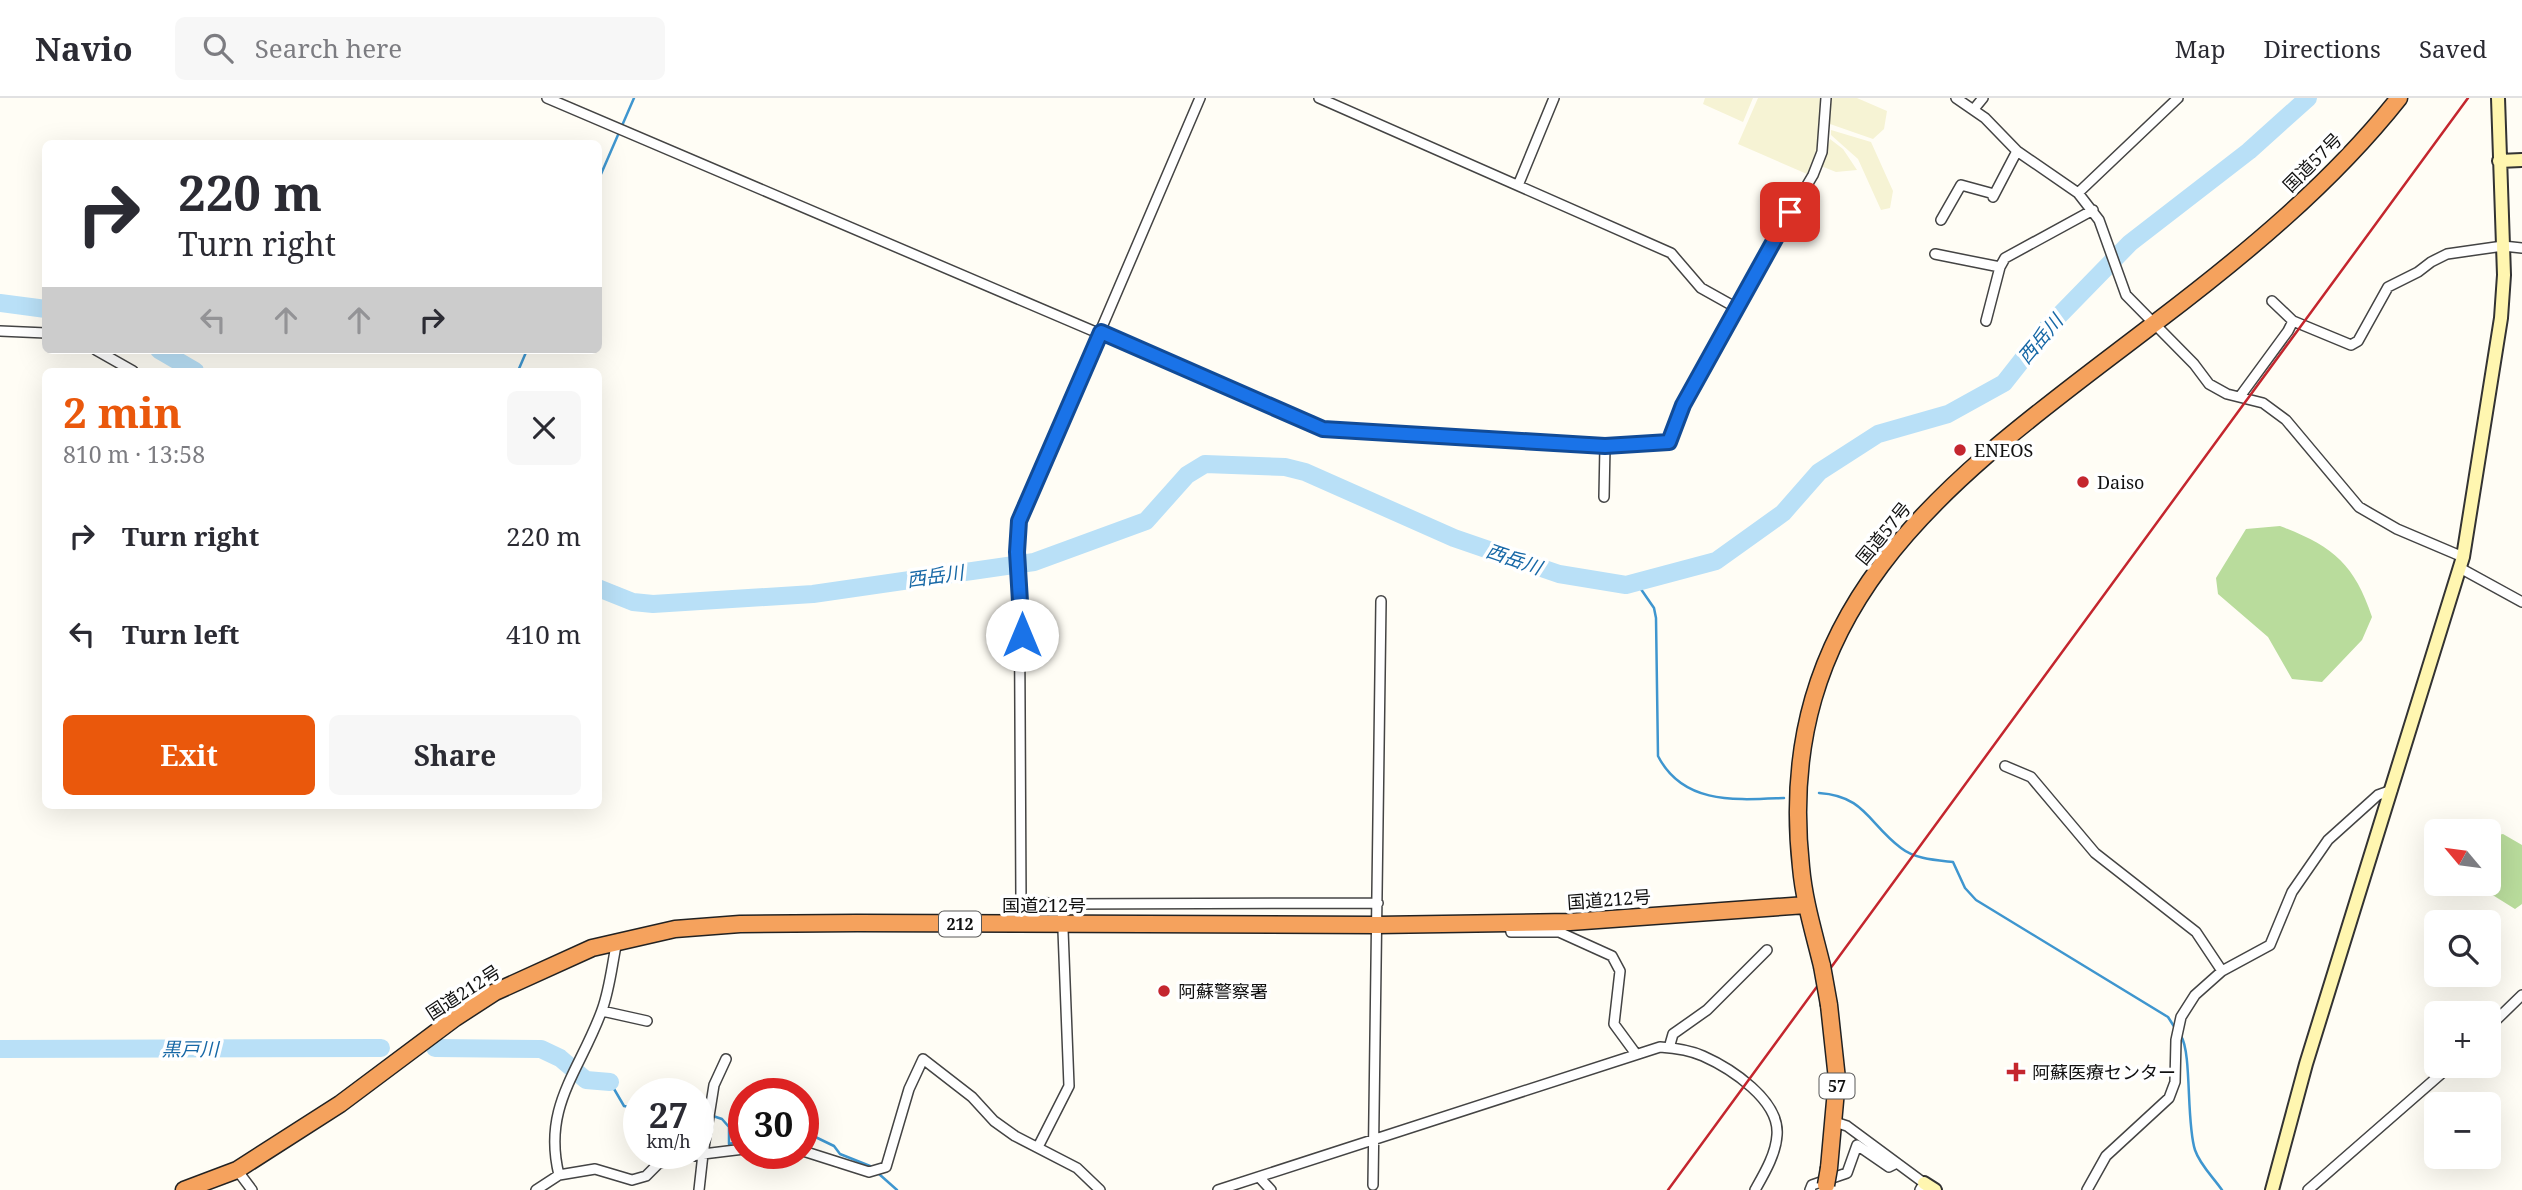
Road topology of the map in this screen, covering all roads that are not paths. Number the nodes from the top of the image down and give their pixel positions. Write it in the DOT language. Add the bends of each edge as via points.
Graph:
graph roads {
  1 [pos="547,98"];
  2 [pos="1200,98"];
  3 [pos="1319,98"];
  4 [pos="1554,98"];
  5 [pos="1826,98"];
  6 [pos="1956,98"];
  7 [pos="1983,98"];
  8 [pos="2178,98"];
  9 [pos="2399,98"];
  10 [pos="2498,98"];
  11 [pos="1974,109"];
  12 [pos="2017,152"];
  13 [pos="2522,160"];
  14 [pos="2498,161"];
  15 [pos="1519,183"];
  16 [pos="2078,193"];
  17 [pos="2093,210"];
  18 [pos="1941,220"];
  19 [pos="2503,246"];
  20 [pos="2522,248"];
  21 [pos="1935,254"];
  22 [pos="2000,267"];
  23 [pos="2272,300"];
  24 [pos="1735,307"];
  25 [pos="1986,321"];
  26 [pos="2293,321"];
  27 [pos="2155,323"];
  28 [pos="0,331"];
  29 [pos="1101,332"];
  30 [pos="42,333"];
  31 [pos="103,354"];
  32 [pos="128,368"];
  33 [pos="2241,395"];
  34 [pos="1605,446"];
  35 [pos="1604,497"];
  36 [pos="2461,562"];
  37 [pos="1381,601"];
  38 [pos="2522,602"];
  39 [pos="2006,766"];
  40 [pos="2393,790"];
  41 [pos="1377,903"];
  42 [pos="1062,904"];
  43 [pos="1806,905"];
  44 [pos="1508,923"];
  45 [pos="1062,925"];
  46 [pos="1377,925"];
  47 [pos="617,941"];
  48 [pos="1767,950"];
  49 [pos="2222,971"];
  50 [pos="2522,995"];
  51 [pos="602,1011"];
  52 [pos="2501,1015"];
  53 [pos="647,1021"];
  54 [pos="1669,1048"];
  55 [pos="1636,1054"];
  56 [pos="726,1059"];
  57 [pos="2436,1078"];
  58 [pos="714,1089"];
  59 [pos="1835,1122"];
  60 [pos="1375,1139"];
  61 [pos="1038,1147"];
  62 [pos="819,1156"];
  63 [pos="1897,1163"];
  64 [pos="653,1169"];
  65 [pos="701,1169"];
  66 [pos="237,1170"];
  67 [pos="559,1175"];
  68 [pos="1259,1177"];
  69 [pos="1373,1185"];
  70 [pos="1820,1188"];
  71 [pos="1927,1188"];
  72 [pos="2091,1188"];
  73 [pos="184,1190"];
  74 [pos="252,1190"];
  75 [pos="536,1190"];
  76 [pos="699,1190"];
  77 [pos="1100,1190"];
  78 [pos="1218,1190"];
  79 [pos="1270,1190"];
  80 [pos="1755,1190"];
  81 [pos="2272,1190"];
  82 [pos="2308,1190"];
  1 -- 29 [label="street"];
  2 -- 29 [label="street"];
  3 -- 15 [label="street"];
  4 -- 15 [label="street"];
  5 -- 24 [label="street" via="1822,152 1813,176"];
  6 -- 11 [label="street"];
  7 -- 11 [label="street"];
  8 -- 16 [label="street"];
  9 -- 27 [label="highway, 国道57号 / 57" via="2320,183"];
  10 -- 14 [label="street"];
  11 -- 12 [label="street"];
  12 -- 16 [label="street"];
  12 -- 18 [label="street" via="1993,197 1961,185"];
  13 -- 14 [label="street"];
  14 -- 19 [label="street"];
  15 -- 24 [label="street" via="1671,253 1701,288"];
  16 -- 17 [label="street"];
  17 -- 22 [label="street" via="2005,258"];
  17 -- 27 [label="street" via="2126,295"];
  19 -- 20 [label="street"];
  19 -- 26 [label="street" via="2447,254 2388,286 2358,341 2351,345"];
  19 -- 36 [label="street" via="2501,318"];
  21 -- 22 [label="street"];
  22 -- 25 [label="street"];
  23 -- 26 [label="street"];
  24 -- 34 [label="street" via="1683,405 1669,442"];
  26 -- 33 [label="street"];
  27 -- 33 [label="street" via="2209,384 2227,394"];
  27 -- 43 [label="highway, 国道57号 / 57" via="1962,474 1913,524 1864,589 1820,677 1804,745 1798,827"];
  28 -- 30 [label="street"];
  29 -- 34 [label="street" via="1323,429"];
  29 -- 42 [label="street" via="1019,521 1021,901"];
  31 -- 32 [label="street"];
  33 -- 36 [label="street" via="2263,402 2286,420 2359,507"];
  34 -- 35 [label="street"];
  36 -- 38 [label="street"];
  36 -- 40 [label="street"];
  37 -- 41 [label="street"];
  39 -- 49 [label="street" via="2031,778 2095,853 2196,932"];
  40 -- 49 [label="street" via="2378,795 2328,840 2292,892 2270,945"];
  40 -- 81 [label="street" via="2306,1064"];
  41 -- 42 [label="street"];
  41 -- 46 [label="street"];
  42 -- 45 [label="street"];
  43 -- 44 [label="highway, 国道212号 / 212"];
  43 -- 59 [label="highway, 国道57号 / 57, bridge" via="1836,1045"];
  44 -- 46 [label="highway, 国道212号 / 212"];
  44 -- 55 [label="street" via="1511,932 1559,933 1612,956 1620,971 1614,1024"];
  45 -- 46 [label="highway, 国道212号 / 212"];
  45 -- 47 [label="highway, 国道212号 / 212" via="740,924 675,929"];
  45 -- 61 [label="street" via="1069,1086"];
  46 -- 60 [label="street"];
  47 -- 51 [label="street"];
  47 -- 66 [label="highway, 国道212号 / 212" via="537,970 495,992 340,1104"];
  48 -- 54 [label="street" via="1707,1010 1673,1034"];
  49 -- 72 [label="street" via="2195,995 2181,1017 2175,1082 2169,1098 2106,1156"];
  50 -- 52 [label="street"];
  51 -- 53 [label="street"];
  51 -- 67 [label="street" via="561,1100 552,1139"];
  54 -- 55 [label="street"];
  54 -- 80 [label="street" via="1700,1054 1717,1064 1758,1094 1772,1112 1777,1133 1774,1149"];
  55 -- 60 [label="street"];
  56 -- 58 [label="street"];
  57 -- 82 [label="street"];
  59 -- 63 [label="street"];
  59 -- 70 [label="highway, 国道57号 / 57, bridge" via="1829,1168"];
  60 -- 68 [label="street"];
  60 -- 69 [label="street"];
  61 -- 62 [label="street" via="994,1121 972,1097 923,1059 909,1089 886,1167 869,1172"];
  61 -- 77 [label="street" via="1077,1168"];
  63 -- 70 [label="street" via="1889,1167 1857,1145 1847,1173 1812,1185"];
  63 -- 71 [label="street"];
  64 -- 67 [label="street" via="632,1180 595,1169"];
  65 -- 76 [label="street"];
  66 -- 73 [label="highway, 国道212号 / 212"];
  66 -- 74 [label="street"];
  67 -- 75 [label="street"];
  68 -- 78 [label="street"];
  68 -- 79 [label="street"];
}
